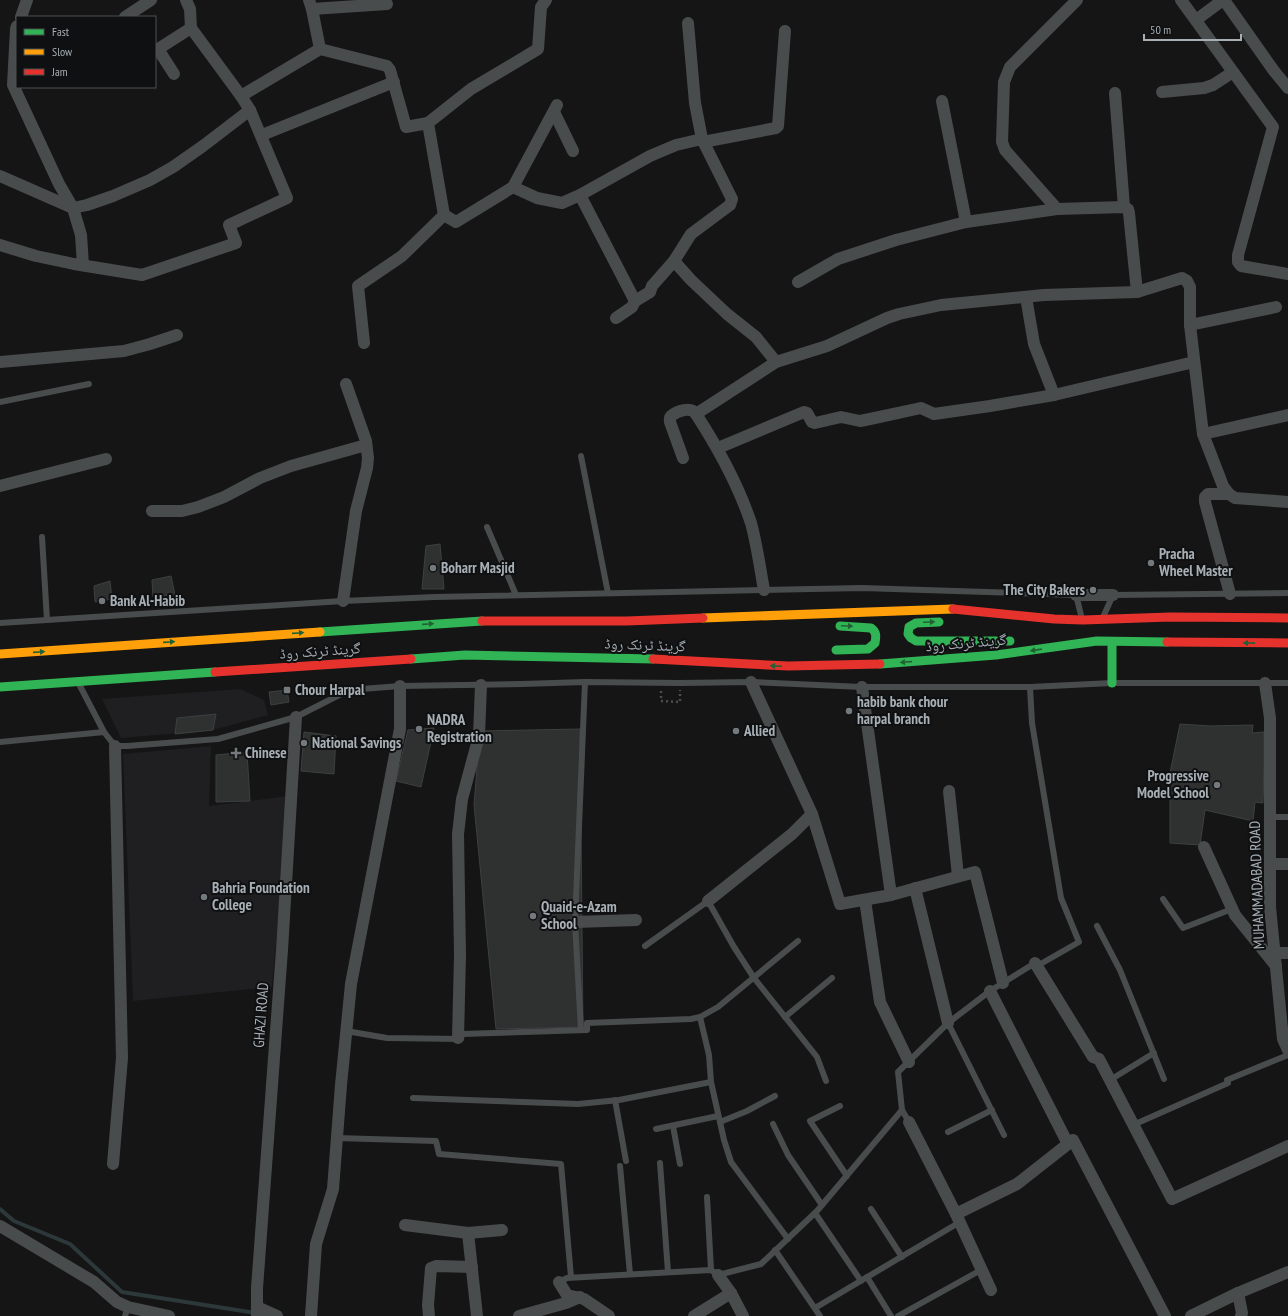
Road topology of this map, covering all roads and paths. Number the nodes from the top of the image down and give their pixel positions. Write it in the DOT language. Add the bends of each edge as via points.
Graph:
graph roads {
  1 [pos="27,0"];
  2 [pos="151,0"];
  3 [pos="186,0"];
  4 [pos="546,0"];
  5 [pos="1077,0"];
  6 [pos="1181,0"];
  7 [pos="1224,0"];
  8 [pos="310,4"];
  9 [pos="387,4"];
  10 [pos="21,16"];
  11 [pos="127,16"];
  12 [pos="1196,20"];
  13 [pos="688,24"];
  14 [pos="191,28"];
  15 [pos="16,29"];
  16 [pos="785,30"];
  17 [pos="320,49"];
  18 [pos="156,50"];
  19 [pos="1233,72"];
  20 [pos="174,74"];
  21 [pos="394,82"];
  22 [pos="15,84"];
  23 [pos="17,88"];
  24 [pos="1288,88"];
  25 [pos="1162,92"];
  26 [pos="1116,93"];
  27 [pos="241,96"];
  28 [pos="942,101"];
  29 [pos="250,110"];
  30 [pos="428,123"];
  31 [pos="262,136"];
  32 [pos="703,141"];
  33 [pos="573,151"];
  34 [pos="0,176"];
  35 [pos="513,187"];
  36 [pos="580,195"];
  37 [pos="1124,207"];
  38 [pos="73,208"];
  39 [pos="1057,209"];
  40 [pos="444,215"];
  41 [pos="966,222"];
  42 [pos="0,245"];
  43 [pos="674,261"];
  44 [pos="82,265"];
  45 [pos="1288,274"];
  46 [pos="798,282"];
  47 [pos="1137,292"];
  48 [pos="1026,297"];
  49 [pos="635,301"];
  50 [pos="1276,307"];
  51 [pos="616,318"];
  52 [pos="1190,325"];
  53 [pos="177,335"];
  54 [pos="364,343"];
  55 [pos="0,362"];
  56 [pos="776,362"];
  57 [pos="1194,362"];
  58 [pos="89,384"];
  59 [pos="346,384"];
  60 [pos="1054,394"];
  61 [pos="0,402"];
  62 [pos="696,414"];
  63 [pos="1288,415"];
  64 [pos="1203,434"];
  65 [pos="366,445"];
  66 [pos="718,448"];
  67 [pos="580,456"];
  68 [pos="683,458"];
  69 [pos="106,459"];
  70 [pos="0,486"];
  71 [pos="1229,494"];
  72 [pos="1288,502"];
  73 [pos="152,511"];
  74 [pos="487,527"];
  75 [pos="42,537"];
  76 [pos="764,590"];
  77 [pos="608,593"];
  78 [pos="1288,593"];
  79 [pos="1230,594"];
  80 [pos="516,595"];
  81 [pos="1076,595"];
  82 [pos="1113,595"];
  83 [pos="344,601"];
  84 [pos="1288,618"];
  85 [pos="1054,619"];
  86 [pos="47,620"];
  87 [pos="1083,620"];
  88 [pos="1101,620"];
  89 [pos="627,621"];
  90 [pos="982,621"];
  91 [pos="950,622"];
  92 [pos="0,623"];
  93 [pos="788,624"];
  94 [pos="828,625"];
  95 [pos="1097,641"];
  96 [pos="1112,642"];
  97 [pos="1288,643"];
  98 [pos="828,650"];
  99 [pos="0,654"];
  100 [pos="733,654"];
  101 [pos="637,658"];
  102 [pos="78,681"];
  103 [pos="584,682"];
  104 [pos="751,682"];
  105 [pos="1112,683"];
  106 [pos="1265,683"];
  107 [pos="1288,683"];
  108 [pos="481,685"];
  109 [pos="400,686"];
  110 [pos="0,687"];
  111 [pos="862,687"];
  112 [pos="1030,687"];
  113 [pos="661,701"];
  114 [pos="680,702"];
  115 [pos="296,717"];
  116 [pos="104,732"];
  117 [pos="0,742"];
  118 [pos="115,746"];
  119 [pos="949,791"];
  120 [pos="812,814"];
  121 [pos="1270,817"];
  122 [pos="1288,817"];
  123 [pos="1204,847"];
  124 [pos="1270,864"];
  125 [pos="1288,864"];
  126 [pos="958,876"];
  127 [pos="915,888"];
  128 [pos="892,895"];
  129 [pos="1163,899"];
  130 [pos="865,900"];
  131 [pos="708,901"];
  132 [pos="1232,909"];
  133 [pos="636,920"];
  134 [pos="575,922"];
  135 [pos="1097,926"];
  136 [pos="798,941"];
  137 [pos="645,946"];
  138 [pos="1275,953"];
  139 [pos="1288,953"];
  140 [pos="1036,964"];
  141 [pos="1276,966"];
  142 [pos="754,978"];
  143 [pos="832,978"];
  144 [pos="1003,983"];
  145 [pos="990,991"];
  146 [pos="700,1017"];
  147 [pos="785,1017"];
  148 [pos="1285,1020"];
  149 [pos="948,1023"];
  150 [pos="581,1030"];
  151 [pos="346,1031"];
  152 [pos="458,1038"];
  153 [pos="1288,1050"];
  154 [pos="1154,1053"];
  155 [pos="1288,1056"];
  156 [pos="909,1062"];
  157 [pos="1164,1079"];
  158 [pos="1110,1080"];
  159 [pos="826,1081"];
  160 [pos="711,1082"];
  161 [pos="775,1096"];
  162 [pos="413,1098"];
  163 [pos="615,1100"];
  164 [pos="840,1106"];
  165 [pos="902,1110"];
  166 [pos="992,1110"];
  167 [pos="719,1119"];
  168 [pos="910,1122"];
  169 [pos="773,1124"];
  170 [pos="1133,1125"];
  171 [pos="673,1126"];
  172 [pos="656,1129"];
  173 [pos="948,1132"];
  174 [pos="1004,1135"];
  175 [pos="337,1138"];
  176 [pos="1068,1144"];
  177 [pos="1288,1146"];
  178 [pos="626,1161"];
  179 [pos="660,1163"];
  180 [pos="114,1164"];
  181 [pos="680,1164"];
  182 [pos="620,1166"];
  183 [pos="847,1176"];
  184 [pos="707,1197"];
  185 [pos="822,1205"];
  186 [pos="871,1209"];
  187 [pos="815,1213"];
  188 [pos="958,1218"];
  189 [pos="406,1225"];
  190 [pos="0,1226"];
  191 [pos="502,1230"];
  192 [pos="468,1233"];
  193 [pos="788,1239"];
  194 [pos="775,1250"];
  195 [pos="902,1257"];
  196 [pos="472,1267"];
  197 [pos="981,1270"];
  198 [pos="668,1272"];
  199 [pos="715,1272"];
  200 [pos="1288,1272"];
  201 [pos="630,1274"];
  202 [pos="571,1277"];
  203 [pos="867,1277"];
  204 [pos="861,1281"];
  205 [pos="558,1282"];
  206 [pos="991,1290"];
  207 [pos="731,1293"];
  208 [pos="1238,1293"];
  209 [pos="580,1297"];
  210 [pos="815,1308"];
  211 [pos="257,1311"];
  212 [pos="126,1312"];
  213 [pos="169,1316"];
  214 [pos="278,1316"];
  215 [pos="311,1316"];
  216 [pos="430,1316"];
  217 [pos="477,1316"];
  218 [pos="519,1316"];
  219 [pos="609,1316"];
  220 [pos="694,1316"];
  221 [pos="743,1316"];
  222 [pos="820,1316"];
  223 [pos="891,1316"];
  224 [pos="898,1316"];
  225 [pos="1165,1316"];
  226 [pos="1191,1316"];
  227 [pos="1240,1316"];
  1 -- 10 [label="street"];
  2 -- 11 [label="street"];
  3 -- 14 [label="street" via="190,9"];
  4 -- 30 [label="street" via="542,7 538,49 471,89"];
  5 -- 39 [label="street" via="1010,67 1004,82 1002,142 1005,150"];
  6 -- 12 [label="street"];
  7 -- 12 [label="street"];
  7 -- 24 [label="street"];
  8 -- 9 [label="street"];
  8 -- 17 [label="street"];
  12 -- 19 [label="street"];
  13 -- 32 [label="street" via="695,102"];
  14 -- 18 [label="street"];
  14 -- 27 [label="street"];
  15 -- 22 [label="street"];
  16 -- 32 [label="street" via="778,126"];
  17 -- 21 [label="street" via="387,66"];
  17 -- 27 [label="street"];
  18 -- 20 [label="street"];
  19 -- 25 [label="street" via="1204,88"];
  19 -- 45 [label="street" via="1273,127 1238,262 1241,266"];
  21 -- 30 [label="street" via="406,127"];
  21 -- 31 [label="street"];
  23 -- 38 [label="street" via="59,184"];
  26 -- 37 [label="street"];
  27 -- 29 [label="street"];
  28 -- 41 [label="street"];
  29 -- 31 [label="street"];
  29 -- 38 [label="street" via="167,171 113,196"];
  30 -- 40 [label="street"];
  31 -- 44 [label="street" via="287,198 229,225 236,243 142,275"];
  32 -- 36 [label="street" via="676,145 650,156"];
  32 -- 43 [label="street" via="732,202 691,234"];
  33 -- 35 [label="street" via="556,108"];
  34 -- 38 [label="street"];
  35 -- 36 [label="street" via="538,198 562,203"];
  35 -- 40 [label="street" via="456,222"];
  36 -- 49 [label="street"];
  37 -- 39 [label="street"];
  37 -- 47 [label="street" via="1129,213"];
  38 -- 44 [label="street" via="81,235"];
  39 -- 41 [label="street"];
  40 -- 54 [label="street" via="402,256 358,286"];
  41 -- 46 [label="street" via="896,240 838,259"];
  42 -- 44 [label="street" via="36,256"];
  43 -- 49 [label="street" via="652,286 650,292"];
  43 -- 56 [label="street" via="722,309 756,337"];
  47 -- 48 [label="street"];
  47 -- 52 [label="street" via="1184,279 1190,288"];
  48 -- 56 [label="street" via="941,305 899,314 827,346"];
  48 -- 60 [label="street" via="1034,344"];
  49 -- 51 [label="street" via="632,307"];
  50 -- 52 [label="street"];
  52 -- 57 [label="street"];
  53 -- 55 [label="street" via="124,351"];
  56 -- 62 [label="street"];
  57 -- 60 [label="street"];
  57 -- 64 [label="street"];
  58 -- 61 [label="lane"];
  59 -- 65 [label="street"];
  60 -- 66 [label="street" via="934,414 921,408 860,421 841,417 815,423 804,412"];
  62 -- 66 [label="street"];
  62 -- 68 [label="street" via="690,409 670,418"];
  63 -- 64 [label="street"];
  64 -- 71 [label="street" via="1223,486"];
  65 -- 73 [label="street" via="291,466 198,507 182,511"];
  65 -- 83 [label="street" via="367,468 356,511"];
  66 -- 76 [label="street" via="751,524"];
  67 -- 77 [label="lane"];
  69 -- 70 [label="street"];
  71 -- 72 [label="street" via="1235,498"];
  71 -- 79 [label="street" via="1208,494 1205,502"];
  74 -- 80 [label="lane"];
  75 -- 86 [label="lane"];
  76 -- 77 [label="lane"];
  76 -- 81 [label="lane" via="862,588"];
  77 -- 80 [label="lane"];
  78 -- 79 [label="lane"];
  79 -- 82 [label="lane"];
  80 -- 83 [label="lane"];
  81 -- 82 [label="street"];
  81 -- 87 [label="lane"];
  82 -- 88 [label="lane"];
  83 -- 86 [label="lane"];
  84 -- 88 [label="highway, گرینڈ ٹرنک روڈ" via="1170,617"];
  85 -- 87 [label="highway, گرینڈ ٹرنک روڈ"];
  85 -- 89 [label="highway, گرینڈ ٹرنک روڈ" via="954,609"];
  85 -- 90 [label="highway"];
  86 -- 92 [label="lane"];
  87 -- 88 [label="highway, گرینڈ ٹرنک روڈ"];
  89 -- 93 [label="highway"];
  99 -- 89 [label="highway, گرینڈ ٹرنک روڈ, one-way" via="474,620"];
  95 -- 91 [label="highway, one-way" via="916,641 909,636 909,627 916,623"];
  94 -- 98 [label="highway, one-way" via="867,627 874,630 876,636 875,643 868,649"];
  95 -- 96 [label="highway, گرینڈ ٹرنک روڈ"];
  95 -- 101 [label="highway, گرینڈ ٹرنک روڈ, one-way" via="996,655 885,664 788,666"];
  97 -- 96 [label="highway, گرینڈ ٹرنک روڈ, one-way"];
  96 -- 105 [label="highway"];
  100 -- 101 [label="highway"];
  101 -- 102 [label="highway, گرینڈ ٹرنک روڈ" via="464,655"];
  102 -- 110 [label="highway, گرینڈ ٹرنک روڈ"];
  102 -- 116 [label="lane"];
  103 -- 104 [label="lane"];
  103 -- 108 [label="lane"];
  103 -- 134 [label="lane"];
  104 -- 111 [label="lane"];
  104 -- 120 [label="street"];
  105 -- 106 [label="lane"];
  105 -- 112 [label="lane"];
  106 -- 107 [label="lane"];
  106 -- 121 [label="street, MUHAMMADABAD ROAD" via="1270,718"];
  108 -- 109 [label="lane"];
  108 -- 152 [label="street" via="479,736 462,799 458,834"];
  109 -- 115 [label="lane" via="349,690"];
  109 -- 151 [label="street" via="400,729 351,984"];
  111 -- 112 [label="lane"];
  111 -- 128 [label="street"];
  112 -- 140 [label="lane" via="1032,723 1061,898 1078,942"];
  113 -- 114 [label="path"];
  115 -- 118 [label="lane" via="218,739"];
  115 -- 211 [label="street, GHAZI ROAD"];
  116 -- 117 [label="lane"];
  116 -- 118 [label="lane"];
  118 -- 180 [label="street" via="122,1058"];
  119 -- 126 [label="street"];
  120 -- 130 [label="street" via="840,904"];
  120 -- 131 [label="street" via="792,834"];
  121 -- 122 [label="lane"];
  121 -- 124 [label="street, MUHAMMADABAD ROAD"];
  123 -- 132 [label="street"];
  124 -- 125 [label="street"];
  124 -- 138 [label="street, MUHAMMADABAD ROAD" via="1270,907"];
  126 -- 127 [label="street"];
  126 -- 144 [label="street" via="975,872"];
  127 -- 128 [label="street"];
  127 -- 149 [label="street"];
  128 -- 130 [label="street"];
  129 -- 132 [label="lane" via="1183,928"];
  130 -- 156 [label="street" via="880,1002"];
  131 -- 137 [label="lane"];
  131 -- 142 [label="lane"];
  132 -- 141 [label="street"];
  133 -- 134 [label="street"];
  134 -- 150 [label="lane"];
  135 -- 154 [label="lane" via="1120,970"];
  136 -- 142 [label="lane"];
  138 -- 139 [label="street"];
  138 -- 141 [label="street, MUHAMMADABAD ROAD"];
  140 -- 144 [label="lane"];
  140 -- 158 [label="street" via="1093,1057 1099,1059"];
  141 -- 148 [label="street, MUHAMMADABAD ROAD"];
  142 -- 146 [label="lane" via="718,1007"];
  142 -- 147 [label="lane"];
  143 -- 147 [label="lane"];
  144 -- 145 [label="lane"];
  145 -- 149 [label="lane"];
  145 -- 176 [label="street"];
  146 -- 150 [label="lane" via="587,1023 587,1030"];
  146 -- 160 [label="lane" via="709,1055"];
  147 -- 159 [label="lane" via="816,1057"];
  148 -- 153 [label="street, MUHAMMADABAD ROAD" via="1283,1040"];
  149 -- 156 [label="lane"];
  149 -- 166 [label="lane"];
  150 -- 152 [label="lane" via="462,1034 461,1039"];
  151 -- 152 [label="lane" via="387,1038"];
  151 -- 175 [label="street"];
  154 -- 157 [label="lane"];
  154 -- 158 [label="lane"];
  155 -- 170 [label="lane" via="1227,1080 1228,1083"];
  156 -- 165 [label="lane" via="898,1072"];
  158 -- 170 [label="street"];
  160 -- 163 [label="lane"];
  160 -- 167 [label="lane"];
  161 -- 167 [label="lane" via="747,1111"];
  162 -- 163 [label="lane" via="578,1104"];
  163 -- 178 [label="lane"];
  164 -- 183 [label="lane" via="810,1121"];
  165 -- 168 [label="lane"];
  165 -- 183 [label="lane"];
  166 -- 173 [label="lane"];
  166 -- 174 [label="lane"];
  167 -- 171 [label="lane"];
  167 -- 193 [label="lane" via="731,1162"];
  168 -- 188 [label="street"];
  169 -- 185 [label="lane" via="788,1155"];
  170 -- 177 [label="street" via="1172,1199"];
  171 -- 172 [label="lane"];
  171 -- 181 [label="lane"];
  175 -- 202 [label="lane" via="436,1140 439,1154 561,1164"];
  175 -- 215 [label="street" via="333,1189 316,1244"];
  176 -- 188 [label="street" via="1017,1184"];
  176 -- 225 [label="street" via="1073,1140"];
  179 -- 198 [label="lane"];
  182 -- 201 [label="lane"];
  183 -- 185 [label="lane"];
  184 -- 199 [label="lane"];
  185 -- 187 [label="lane"];
  186 -- 195 [label="lane"];
  187 -- 193 [label="lane"];
  187 -- 204 [label="lane"];
  188 -- 195 [label="lane"];
  188 -- 197 [label="street"];
  189 -- 192 [label="street"];
  190 -- 212 [label="street" via="94,1282"];
  191 -- 192 [label="street"];
  192 -- 196 [label="street"];
  193 -- 194 [label="lane"];
  194 -- 199 [label="lane" via="761,1264"];
  194 -- 210 [label="lane"];
  195 -- 203 [label="lane"];
  196 -- 216 [label="street" via="431,1268 428,1306"];
  196 -- 217 [label="street"];
  197 -- 206 [label="street"];
  197 -- 224 [label="lane"];
  198 -- 199 [label="lane"];
  198 -- 201 [label="lane"];
  199 -- 207 [label="street"];
  200 -- 208 [label="street"];
  201 -- 202 [label="lane"];
  202 -- 205 [label="lane"];
  203 -- 204 [label="lane"];
  203 -- 223 [label="lane"];
  204 -- 210 [label="lane"];
  205 -- 209 [label="street" via="567,1295"];
  207 -- 220 [label="street"];
  207 -- 221 [label="street"];
  208 -- 226 [label="street"];
  208 -- 227 [label="street" via="1242,1313"];
  209 -- 218 [label="street"];
  209 -- 219 [label="street"];
  210 -- 222 [label="lane"];
  211 -- 214 [label="street"];
  212 -- 213 [label="street"];
}
